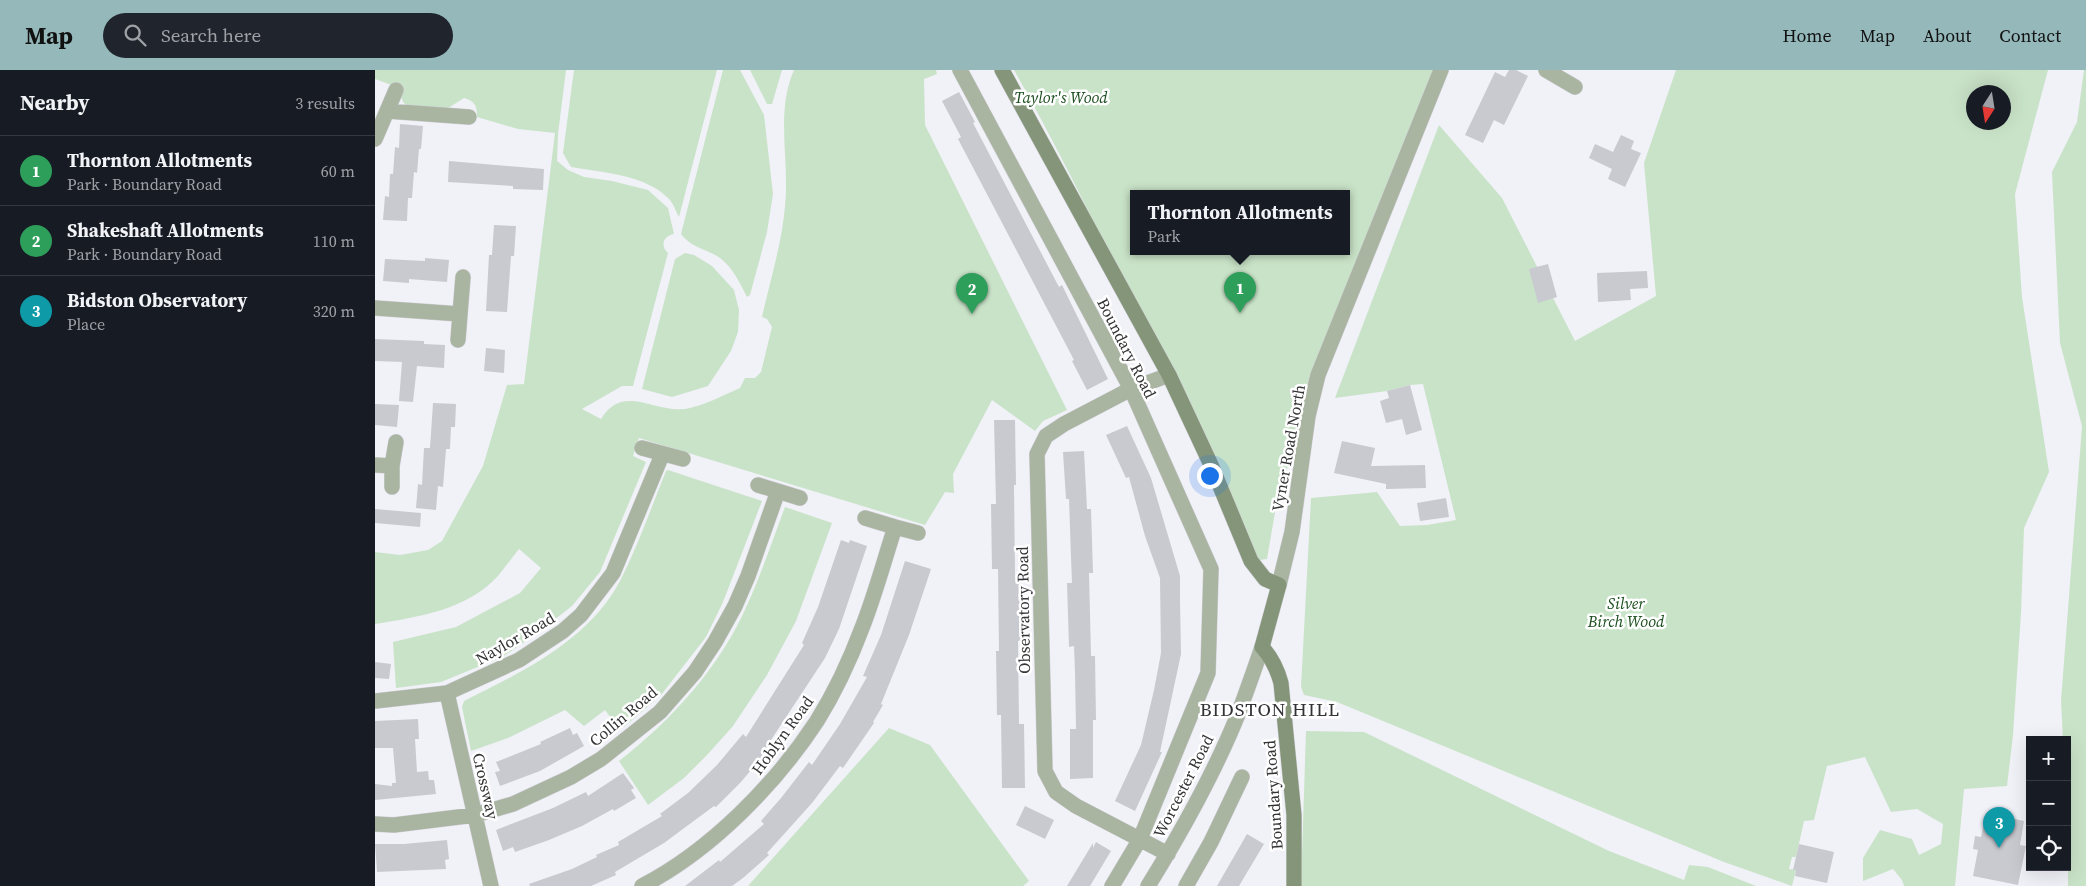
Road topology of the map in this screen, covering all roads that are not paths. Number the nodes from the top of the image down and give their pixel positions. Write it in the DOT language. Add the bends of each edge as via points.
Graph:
graph roads {
  1 [pos="959,70"];
  2 [pos="1003,70"];
  3 [pos="1441,70"];
  4 [pos="1546,70"];
  5 [pos="1575,86"];
  6 [pos="396,90"];
  7 [pos="387,112"];
  8 [pos="469,117"];
  9 [pos="375,139"];
  10 [pos="463,276"];
  11 [pos="375,308"];
  12 [pos="460,314"];
  13 [pos="458,340"];
  14 [pos="1169,375"];
  15 [pos="1131,390"];
  16 [pos="396,442"];
  17 [pos="642,448"];
  18 [pos="662,455"];
  19 [pos="683,459"];
  20 [pos="375,465"];
  21 [pos="392,466"];
  22 [pos="758,485"];
  23 [pos="392,487"];
  24 [pos="778,491"];
  25 [pos="800,498"];
  26 [pos="865,518"];
  27 [pos="895,527"];
  28 [pos="918,533"];
  29 [pos="1279,585"];
  30 [pos="1262,647"];
  31 [pos="1209,658"];
  32 [pos="447,693"];
  33 [pos="375,701"];
  34 [pos="1242,777"];
  35 [pos="475,815"];
  36 [pos="375,824"];
  37 [pos="1140,839"];
  38 [pos="1168,854"];
  39 [pos="491,886"];
  40 [pos="642,886"];
  41 [pos="1112,886"];
  42 [pos="1148,886"];
  43 [pos="1186,886"];
  44 [pos="1294,886"];
  1 -- 15 [label="street, Boundary Road"];
  2 -- 14 [label="main road, Boundary Road"];
  3 -- 29 [label="street, Vyner Road North" via="1318,375 1292,532"];
  4 -- 5 [label="street"];
  6 -- 7 [label="street"];
  7 -- 8 [label="street"];
  7 -- 9 [label="street"];
  10 -- 12 [label="street"];
  11 -- 12 [label="street"];
  12 -- 13 [label="street"];
  14 -- 15 [label="street, Observatory Road"];
  14 -- 29 [label="main road, Boundary Road" via="1251,561 1265,579"];
  15 -- 31 [label="street, Boundary Road" via="1211,569"];
  15 -- 37 [label="street, Observatory Road" via="1046,436 1037,454 1045,771 1056,792"];
  16 -- 21 [label="street"];
  17 -- 18 [label="street"];
  18 -- 19 [label="street"];
  18 -- 32 [label="street, Naylor Road" via="613,573 581,615 539,648"];
  20 -- 21 [label="street"];
  21 -- 23 [label="street"];
  22 -- 24 [label="street"];
  24 -- 25 [label="street"];
  24 -- 35 [label="street, Collin Road" via="735,606 695,672 660,712 601,759 571,777 513,804"];
  26 -- 27 [label="street"];
  27 -- 28 [label="street"];
  27 -- 40 [label="street, Hoblyn Road" via="862,628 817,720 781,769 728,824 690,855"];
  29 -- 30 [label="main road, Worcester Road"];
  30 -- 38 [label="street, Worcester Road" via="1238,713"];
  30 -- 44 [label="main road, Boundary Road" via="1270,655 1281,683 1294,815"];
  31 -- 37 [label="street, Worcester Road" via="1208,673"];
  32 -- 33 [label="street, Naylor Road"];
  32 -- 35 [label="street, Crossway"];
  34 -- 43 [label="street"];
  35 -- 36 [label="street, Collin Road" via="394,825"];
  35 -- 39 [label="street, Crossway"];
  37 -- 38 [label="street, Observatory Road"];
  37 -- 41 [label="street, Worcester Road"];
  38 -- 42 [label="street, Worcester Road"];
}
